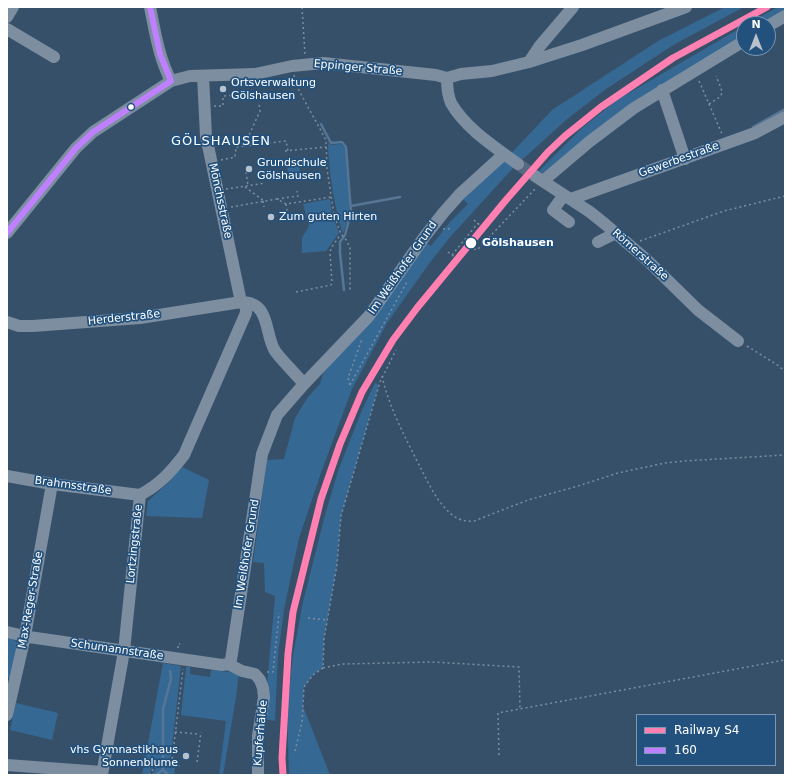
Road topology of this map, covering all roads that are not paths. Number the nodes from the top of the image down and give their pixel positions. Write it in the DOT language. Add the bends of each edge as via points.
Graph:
graph roads {
  1 [pos="13,7"];
  2 [pos="150,7"];
  3 [pos="573,7"];
  4 [pos="686,7"];
  5 [pos="785,16"];
  6 [pos="7,17"];
  7 [pos="776,21"];
  8 [pos="7,29"];
  9 [pos="736,46"];
  10 [pos="54,57"];
  11 [pos="529,62"];
  12 [pos="203,76"];
  13 [pos="447,78"];
  14 [pos="172,81"];
  15 [pos="662,90"];
  16 [pos="785,117"];
  17 [pos="504,154"];
  18 [pos="685,159"];
  19 [pos="518,164"];
  20 [pos="568,197"];
  21 [pos="569,222"];
  22 [pos="7,233"];
  23 [pos="616,233"];
  24 [pos="598,242"];
  25 [pos="241,302"];
  26 [pos="7,322"];
  27 [pos="738,341"];
  28 [pos="304,384"];
  29 [pos="7,476"];
  30 [pos="52,484"];
  31 [pos="140,495"];
  32 [pos="7,632"];
  33 [pos="24,636"];
  34 [pos="124,651"];
  35 [pos="228,664"];
  36 [pos="7,715"];
  37 [pos="7,765"];
  38 [pos="102,774"];
  39 [pos="258,775"];
  1 -- 6 [label="street"];
  2 -- 14 [label="street" via="156,38"];
  3 -- 11 [label="street"];
  4 -- 11 [label="street, Eppinger Straße"];
  5 -- 7 [label="street"];
  8 -- 10 [label="street"];
  9 -- 15 [label="street"];
  11 -- 13 [label="street, Eppinger Straße"];
  12 -- 13 [label="street, Eppinger Straße" via="255,74 323,63"];
  12 -- 14 [label="street, Eppinger Straße" via="190,76"];
  12 -- 25 [label="street, Mönchsstraße" via="206,136"];
  13 -- 17 [label="street" via="450,102 461,117"];
  14 -- 22 [label="street, Eppinger Straße" via="89,135"];
  15 -- 18 [label="street"];
  15 -- 20 [label="street, Römerstraße" via="634,108 538,181"];
  16 -- 18 [label="street, Gewerbestraße" via="755,133"];
  17 -- 19 [label="street"];
  17 -- 28 [label="street, Im Weißhofer Grund" via="425,236 378,305"];
  18 -- 20 [label="street, Gewerbestraße"];
  20 -- 21 [label="street" via="553,210"];
  20 -- 23 [label="street, Römerstraße"];
  23 -- 24 [label="street"];
  23 -- 27 [label="street, Römerstraße" via="698,310"];
  25 -- 26 [label="street, Herderstraße" via="140,318 34,326 19,326"];
  25 -- 28 [label="street" via="257,305 263,313 275,350"];
  25 -- 31 [label="street, Lortzingstraße" via="246,307 246,313 184,455 155,487"];
  28 -- 35 [label="street, Im Weißhofer Grund" via="277,415 262,454 231,660"];
  29 -- 30 [label="street, Brahmsstraße"];
  30 -- 31 [label="street, Brahmsstraße"];
  30 -- 33 [label="street, Max-Reger-Straße"];
  31 -- 34 [label="street, Lortzingstraße"];
  32 -- 33 [label="street, Schumannstraße"];
  33 -- 34 [label="street, Schumannstraße"];
  33 -- 36 [label="street, Max-Reger-Straße"];
  34 -- 35 [label="street, Schumannstraße"];
  34 -- 38 [label="street, Lortzingstraße"];
  35 -- 39 [label="street, Kupferhälde" via="255,674 263,688 258,736"];
  37 -- 38 [label="street"];
}
